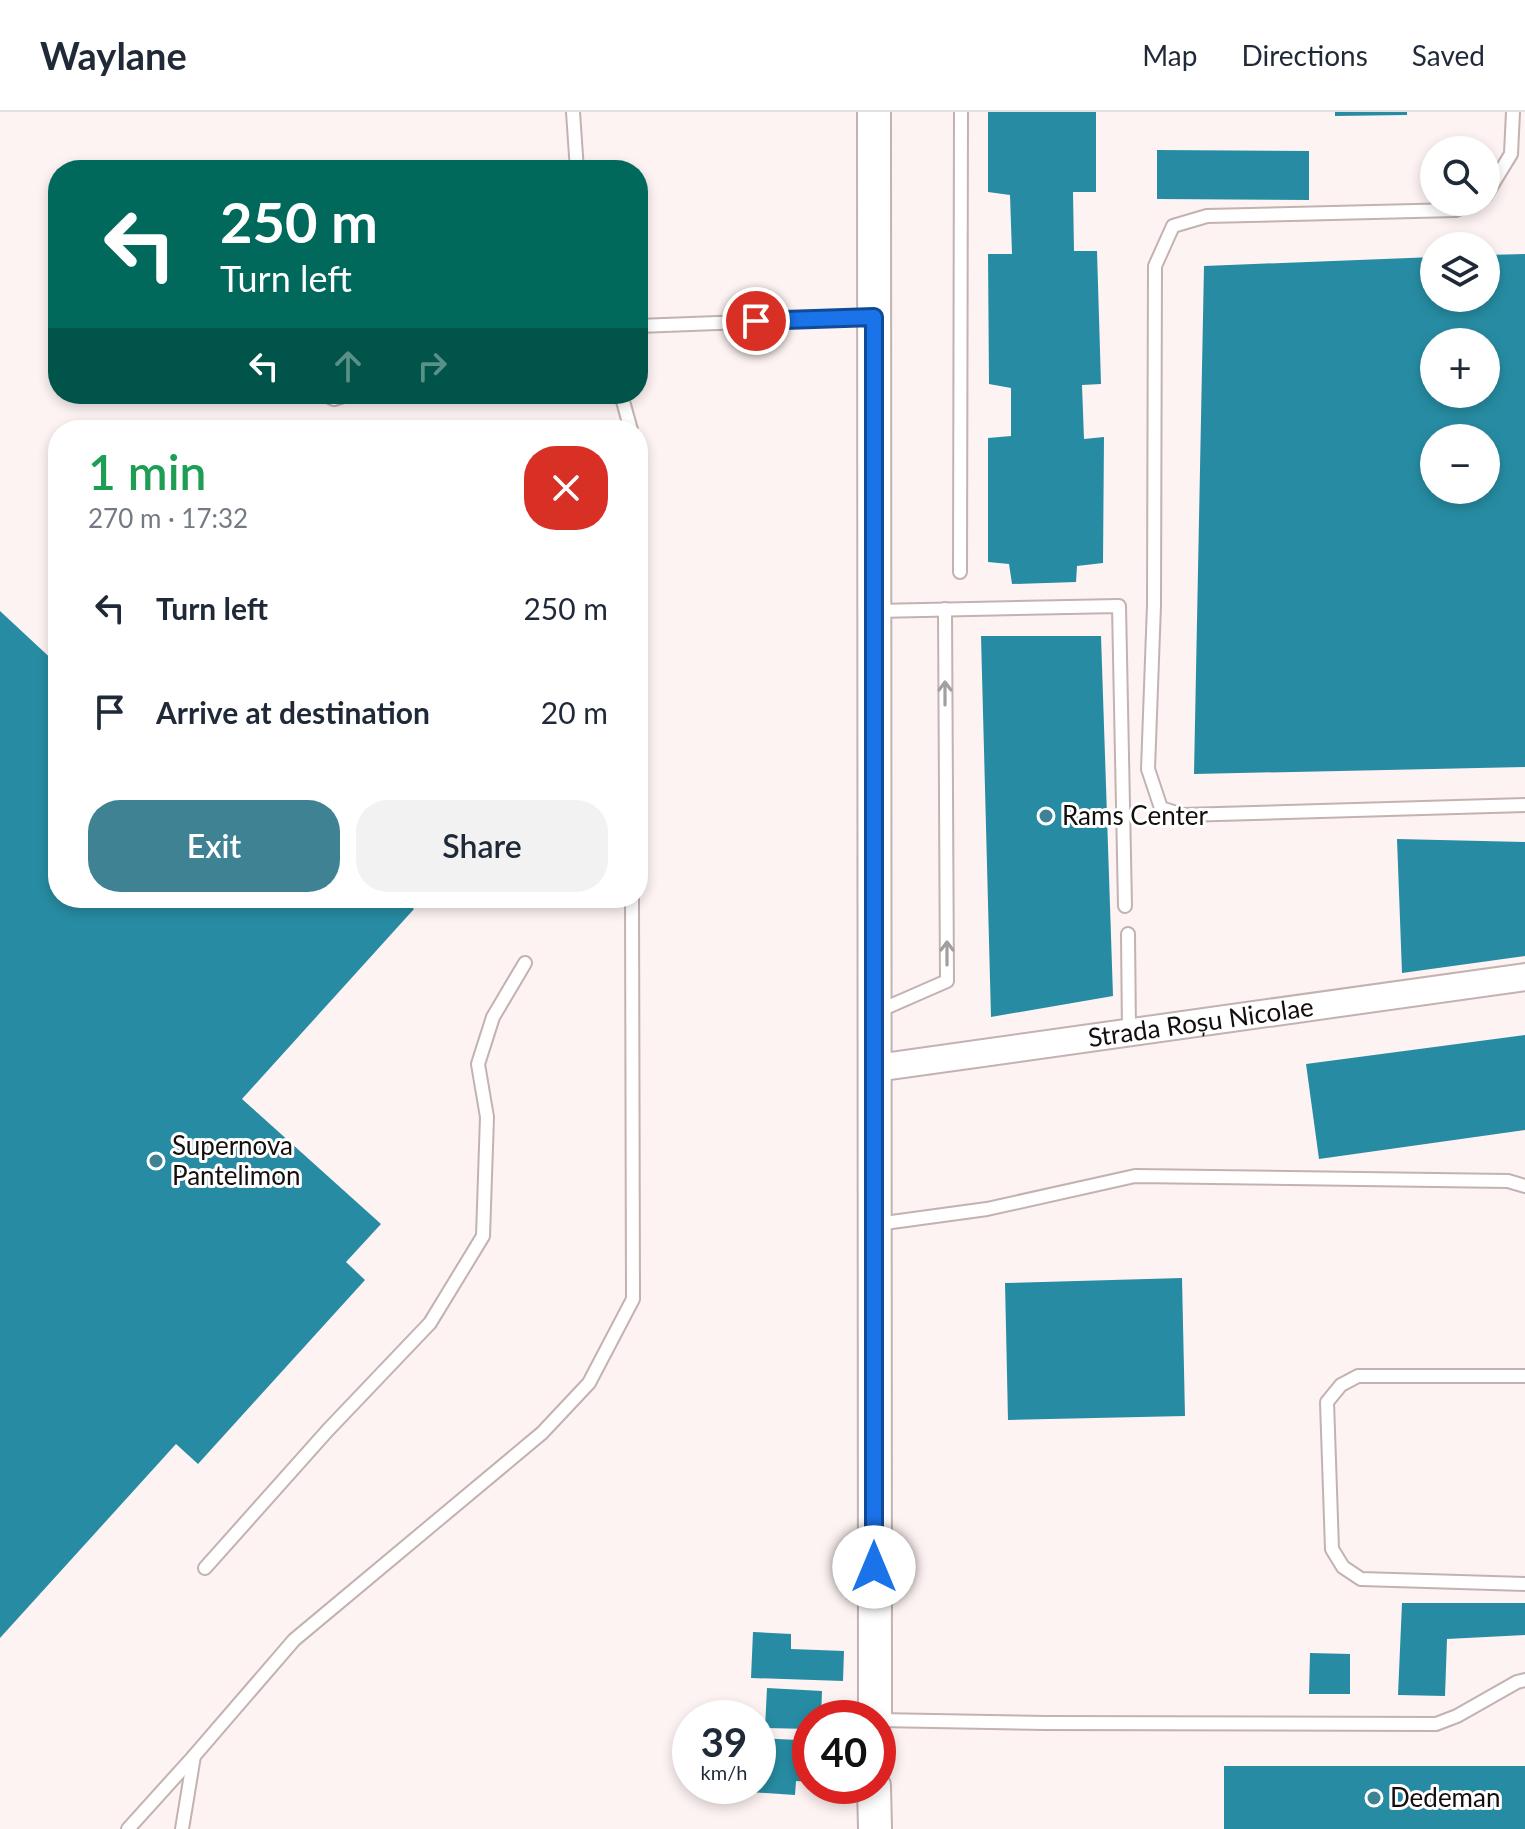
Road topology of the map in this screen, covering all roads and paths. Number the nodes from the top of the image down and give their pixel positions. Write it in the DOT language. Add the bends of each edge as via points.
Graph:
graph roads {
  1 [pos="573,112"];
  2 [pos="874,112"];
  3 [pos="961,112"];
  4 [pos="1513,112"];
  5 [pos="576,160"];
  6 [pos="1500,172"];
  7 [pos="1420,211"];
  8 [pos="874,317"];
  9 [pos="648,326"];
  10 [pos="960,572"];
  11 [pos="945,609"];
  12 [pos="876,611"];
  13 [pos="1525,805"];
  14 [pos="1125,906"];
  15 [pos="632,908"];
  16 [pos="1128,934"];
  17 [pos="525,963"];
  18 [pos="1525,977"];
  19 [pos="876,1012"];
  20 [pos="1129,1032"];
  21 [pos="876,1068"];
  22 [pos="1525,1186"];
  23 [pos="874,1225"];
  24 [pos="1525,1376"];
  25 [pos="205,1568"];
  26 [pos="1525,1584"];
  27 [pos="1525,1680"];
  28 [pos="876,1700"];
  29 [pos="896,1719"];
  30 [pos="194,1756"];
  31 [pos="874,1804"];
  32 [pos="128,1829"];
  33 [pos="182,1829"];
  34 [pos="875,1829"];
  1 -- 5 [label="lane"];
  2 -- 8 [label="street"];
  3 -- 10 [label="lane"];
  4 -- 6 [label="lane" via="1511,154"];
  7 -- 13 [label="lane" via="1207,216 1173,226 1155,266 1148,769 1161,808 1183,815"];
  8 -- 9 [label="lane"];
  8 -- 12 [label="street"];
  11 -- 12 [label="lane"];
  11 -- 14 [label="lane" via="1119,606"];
  19 -- 11 [label="lane, one-way" via="947,981"];
  12 -- 19 [label="street"];
  15 -- 30 [label="lane" via="633,1299 589,1383 542,1433 294,1640"];
  16 -- 20 [label="lane"];
  17 -- 25 [label="lane" via="493,1017 478,1064 487,1117 483,1236 430,1323"];
  18 -- 20 [label="street, Strada Roșu Nicolae"];
  19 -- 21 [label="street"];
  20 -- 21 [label="street, Strada Roșu Nicolae"];
  21 -- 23 [label="street"];
  22 -- 23 [label="lane" via="1508,1181 1135,1176 987,1209"];
  23 -- 28 [label="street"];
  24 -- 26 [label="lane" via="1358,1376 1341,1385 1327,1402 1332,1549 1343,1567 1361,1579"];
  27 -- 29 [label="lane" via="1436,1724"];
  30 -- 32 [label="lane"];
  30 -- 33 [label="lane"];
  31 -- 34 [label="street"];
}
